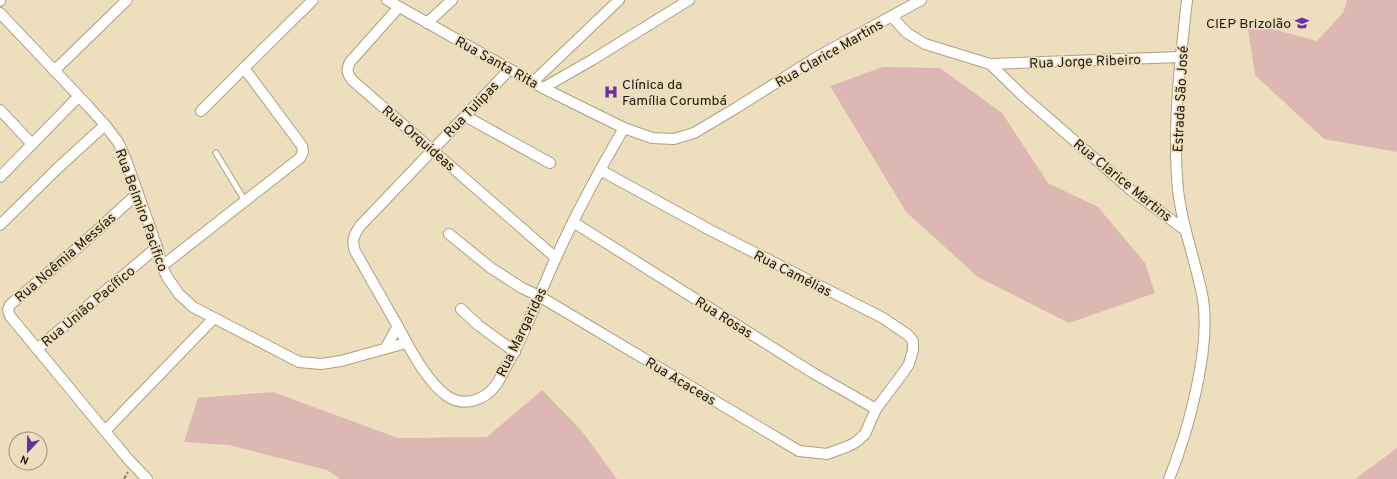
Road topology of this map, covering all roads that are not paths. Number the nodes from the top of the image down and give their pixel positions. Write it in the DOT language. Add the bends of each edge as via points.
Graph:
graph roads {
  1 [pos="127,0"];
  2 [pos="313,0"];
  3 [pos="387,0"];
  4 [pos="452,0"];
  5 [pos="619,0"];
  6 [pos="689,0"];
  7 [pos="921,0"];
  8 [pos="1187,0"];
  9 [pos="399,7"];
  10 [pos="0,13"];
  11 [pos="892,17"];
  12 [pos="427,24"];
  13 [pos="1180,57"];
  14 [pos="990,64"];
  15 [pos="244,68"];
  16 [pos="509,70"];
  17 [pos="54,71"];
  18 [pos="533,82"];
  19 [pos="543,88"];
  20 [pos="78,98"];
  21 [pos="0,110"];
  22 [pos="201,111"];
  23 [pos="465,116"];
  24 [pos="105,125"];
  25 [pos="624,128"];
  26 [pos="32,144"];
  27 [pos="432,150"];
  28 [pos="216,153"];
  29 [pos="550,163"];
  30 [pos="600,170"];
  31 [pos="0,177"];
  32 [pos="138,193"];
  33 [pos="245,201"];
  34 [pos="1,220"];
  35 [pos="573,222"];
  36 [pos="1185,230"];
  37 [pos="450,234"];
  38 [pos="353,239"];
  39 [pos="157,247"];
  40 [pos="556,258"];
  41 [pos="162,266"];
  42 [pos="539,296"];
  43 [pos="10,305"];
  44 [pos="461,309"];
  45 [pos="214,318"];
  46 [pos="398,326"];
  47 [pos="406,343"];
  48 [pos="37,349"];
  49 [pos="385,349"];
  50 [pos="515,352"];
  51 [pos="876,409"];
  52 [pos="104,431"];
  53 [pos="827,454"];
  54 [pos="147,479"];
  55 [pos="1169,479"];
  1 -- 17 [label="street"];
  2 -- 15 [label="street"];
  3 -- 9 [label="street, Rua Santa Rita"];
  4 -- 12 [label="street"];
  5 -- 18 [label="street"];
  6 -- 19 [label="street, Rua Santa Rita"];
  7 -- 11 [label="street"];
  8 -- 13 [label="street, Estrada São José"];
  9 -- 12 [label="street, Rua Santa Rita"];
  9 -- 27 [label="street, Rua Orquideas" via="350,62 348,74"];
  10 -- 17 [label="street, Rua Belmiro Pacifico"];
  11 -- 14 [label="street, Rua Clarice Martins" via="907,33 925,44"];
  11 -- 25 [label="street, Rua Clarice Martins" via="816,56 694,133 674,139 652,138"];
  12 -- 16 [label="street, Rua Santa Rita"];
  13 -- 14 [label="street, Rua Jorge Ribeiro"];
  13 -- 36 [label="street, Estrada São José" via="1175,135 1178,191"];
  14 -- 36 [label="street, Rua Clarice Martins" via="1132,191"];
  15 -- 22 [label="street"];
  15 -- 33 [label="street" via="302,146 303,152 300,158"];
  16 -- 18 [label="street, Rua Santa Rita"];
  16 -- 23 [label="street, Rua Tulipas"];
  17 -- 20 [label="street, Rua Belmiro Pacifico"];
  18 -- 19 [label="street, Rua Santa Rita"];
  19 -- 25 [label="street, Rua Clarice Martins"];
  20 -- 24 [label="street, Rua Belmiro Pacifico"];
  20 -- 26 [label="street"];
  21 -- 26 [label="street"];
  23 -- 27 [label="street, Rua Tulipas"];
  23 -- 29 [label="street"];
  24 -- 32 [label="street, Rua Belmiro Pacifico" via="120,148"];
  24 -- 34 [label="street"];
  25 -- 30 [label="street, Rua Margaridas"];
  26 -- 31 [label="street"];
  27 -- 38 [label="street, Rua Tulipas" via="360,226"];
  27 -- 40 [label="street, Rua Orquideas"];
  28 -- 33 [label="lane"];
  30 -- 35 [label="street, Rua Margaridas"];
  30 -- 51 [label="street, Rua Camélias" via="710,230 883,318 908,335 913,341 909,364"];
  32 -- 39 [label="street, Rua Belmiro Pacifico"];
  32 -- 43 [label="street, Rua Noêmia Messías"];
  33 -- 41 [label="street"];
  35 -- 40 [label="street, Rua Margaridas"];
  35 -- 51 [label="street, Rua Rosas" via="813,373"];
  36 -- 55 [label="street, Estrada São José" via="1203,300 1204,339 1197,388"];
  37 -- 42 [label="street" via="491,268"];
  38 -- 46 [label="street, Rua Margaridas" via="355,251"];
  39 -- 41 [label="street, Rua Belmiro Pacifico"];
  39 -- 48 [label="street, Rua União Pacífico"];
  40 -- 42 [label="street, Rua Margaridas"];
  41 -- 45 [label="street, Rua Belmiro Pacifico" via="179,294 193,307"];
  42 -- 50 [label="street, Rua Margaridas"];
  42 -- 53 [label="street, Rua Acaceas" via="799,451"];
  43 -- 48 [label="street, Rua União Pacífico" via="10,316"];
  44 -- 50 [label="street"];
  45 -- 49 [label="street, Rua Belmiro Pacifico" via="299,362 321,364 341,361"];
  45 -- 52 [label="street"];
  46 -- 47 [label="street, Rua Margaridas"];
  46 -- 49 [label="street"];
  47 -- 49 [label="street, Rua Belmiro Pacifico"];
  47 -- 50 [label="street, Rua Margaridas" via="438,388 448,397 470,402 490,392"];
  48 -- 52 [label="street, Rua União Pacífico"];
  51 -- 53 [label="street, Rua Camélias" via="862,438"];
  52 -- 54 [label="street, Rua União Pacífico"];
}
